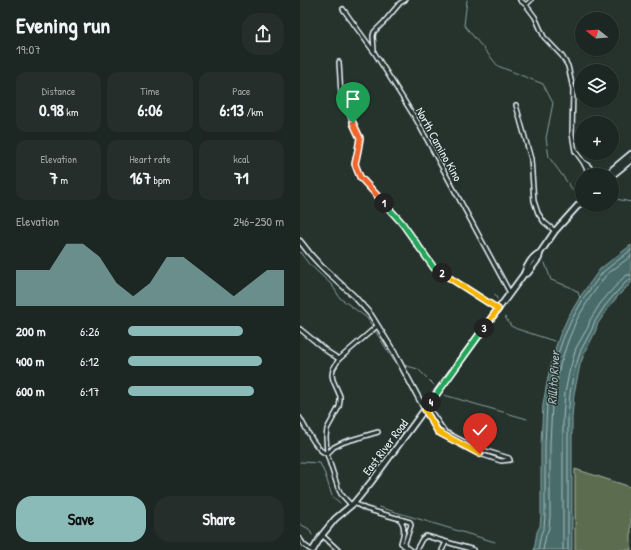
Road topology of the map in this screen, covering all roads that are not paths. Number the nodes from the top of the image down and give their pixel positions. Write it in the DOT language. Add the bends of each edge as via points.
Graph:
graph roads {
  1 [pos="405,0"];
  2 [pos="520,0"];
  3 [pos="531,0"];
  4 [pos="526,5"];
  5 [pos="343,9"];
  6 [pos="374,52"];
  7 [pos="339,62"];
  8 [pos="516,105"];
  9 [pos="631,154"];
  10 [pos="631,160"];
  11 [pos="591,168"];
  12 [pos="613,168"];
  13 [pos="619,170"];
  14 [pos="575,209"];
  15 [pos="555,231"];
  16 [pos="300,241"];
  17 [pos="510,294"];
  18 [pos="498,309"];
  19 [pos="377,326"];
  20 [pos="300,329"];
  21 [pos="339,359"];
  22 [pos="425,410"];
  23 [pos="300,418"];
  24 [pos="378,432"];
  25 [pos="328,454"];
  26 [pos="352,504"];
  27 [pos="399,518"];
  28 [pos="322,535"];
  29 [pos="300,539"];
  30 [pos="446,542"];
  31 [pos="404,546"];
  32 [pos="467,549"];
  33 [pos="312,550"];
  34 [pos="338,550"];
  35 [pos="410,550"];
  36 [pos="416,550"];
  37 [pos="442,550"];
  38 [pos="474,550"];
  1 -- 6 [label="street" via="374,32"];
  2 -- 4 [label="street"];
  3 -- 4 [label="street"];
  4 -- 11 [label="street" via="544,37 568,66 573,89 572,134 575,151"];
  5 -- 6 [label="street, North Camino Kino"];
  6 -- 17 [label="street, North Camino Kino" via="417,121"];
  7 -- 18 [label="street" via="341,95 360,138 355,164 360,177 402,223 434,268"];
  8 -- 15 [label="street" via="531,159 534,201 544,222"];
  9 -- 12 [label="main road"];
  10 -- 13 [label="main road"];
  14 -- 15 [label="main road, East River Road"];
  15 -- 17 [label="main road, East River Road" via="528,274 524,274"];
  16 -- 19 [label="street" via="322,267 361,303"];
  17 -- 18 [label="main road, East River Road"];
  18 -- 22 [label="main road, East River Road"];
  19 -- 21 [label="street"];
  19 -- 22 [label="street"];
  20 -- 21 [label="street"];
  21 -- 25 [label="street" via="332,374 340,401 326,437"];
  22 -- 22 [label="street" via="438,432 480,454 501,461 510,460 476,448 445,432 432,413"];
  22 -- 26 [label="main road, East River Road"];
  23 -- 25 [label="street" via="313,439 324,453"];
  24 -- 25 [label="street" via="344,442"];
  25 -- 26 [label="street" via="338,488"];
  26 -- 27 [label="street"];
  26 -- 28 [label="main road, East River Road"];
  27 -- 31 [label="street" via="404,529 401,543"];
  27 -- 31 [label="street" via="410,522 411,525"];
  28 -- 33 [label="main road, East River Road"];
  28 -- 34 [label="street"];
  29 -- 33 [label="street"];
  30 -- 32 [label="street"];
  30 -- 36 [label="street" via="426,536"];
  30 -- 37 [label="street"];
  31 -- 35 [label="street"];
  32 -- 38 [label="street"];
}
